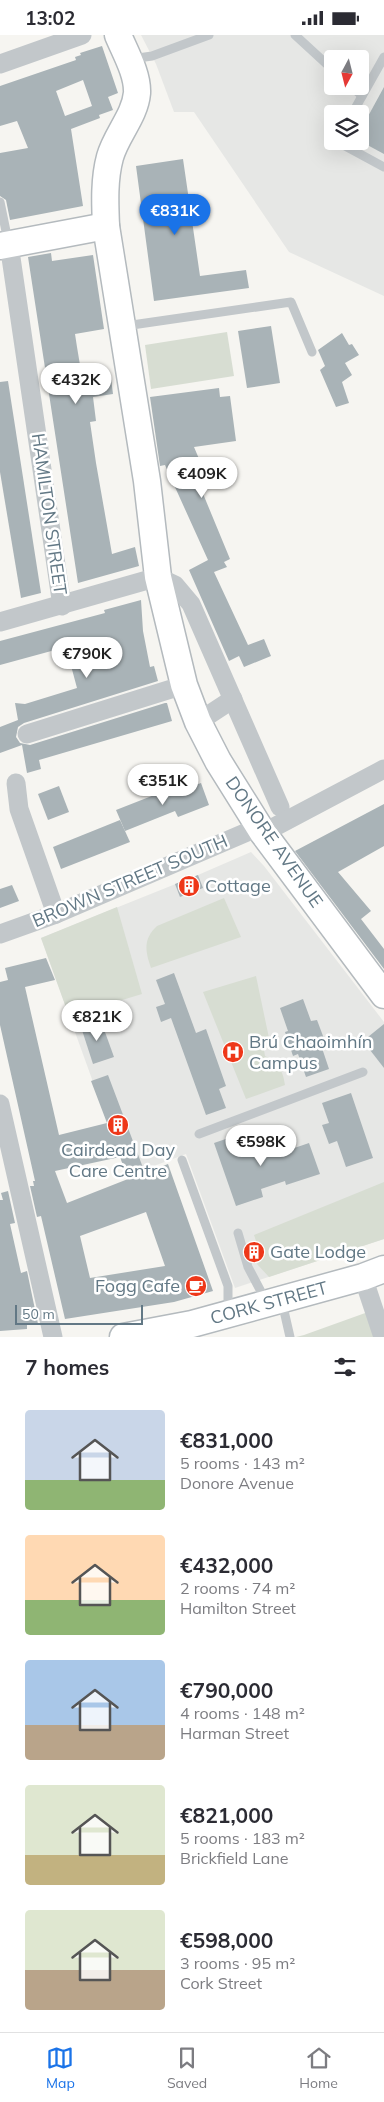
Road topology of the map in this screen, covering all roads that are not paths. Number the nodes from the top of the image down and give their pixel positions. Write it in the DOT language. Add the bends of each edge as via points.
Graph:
graph roads {
  1 [pos="82,35"];
  2 [pos="118,35"];
  3 [pos="209,35"];
  4 [pos="295,35"];
  5 [pos="384,57"];
  6 [pos="129,60"];
  7 [pos="324,62"];
  8 [pos="0,64"];
  9 [pos="362,96"];
  10 [pos="357,105"];
  11 [pos="353,150"];
  12 [pos="384,167"];
  13 [pos="0,202"];
  14 [pos="106,226"];
  15 [pos="4,245"];
  16 [pos="123,327"];
  17 [pos="312,352"];
  18 [pos="158,577"];
  19 [pos="62,605"];
  20 [pos="0,622"];
  21 [pos="184,685"];
  22 [pos="233,699"];
  23 [pos="198,722"];
  24 [pos="27,734"];
  25 [pos="384,769"];
  26 [pos="16,783"];
  27 [pos="280,807"];
  28 [pos="261,830"];
  29 [pos="56,914"];
  30 [pos="0,934"];
  31 [pos="384,995"];
  32 [pos="363,1072"];
  33 [pos="0,1104"];
  34 [pos="199,1134"];
  35 [pos="182,1160"];
  36 [pos="238,1233"];
  37 [pos="373,1273"];
  38 [pos="274,1301"];
  39 [pos="228,1315"];
  40 [pos="53,1337"];
  41 [pos="123,1337"];
  42 [pos="290,1337"];
  43 [pos="383,1337"];
  1 -- 8 [label="street"];
  2 -- 6 [label="street, DONORE AVENUE"];
  3 -- 6 [label="lane" via="152,56"];
  4 -- 7 [label="lane"];
  5 -- 9 [label="lane"];
  6 -- 14 [label="street, DONORE AVENUE" via="137,93 133,109 110,157 105,194"];
  9 -- 10 [label="lane"];
  11 -- 12 [label="lane"];
  13 -- 15 [label="lane"];
  14 -- 15 [label="street"];
  14 -- 16 [label="street, DONORE AVENUE"];
  15 -- 19 [label="street, HAMILTON STREET"];
  16 -- 17 [label="lane" via="291,302"];
  16 -- 18 [label="street, DONORE AVENUE" via="148,481"];
  18 -- 19 [label="street"];
  18 -- 21 [label="street, DONORE AVENUE"];
  18 -- 22 [label="street" via="175,585 191,604"];
  19 -- 20 [label="street"];
  21 -- 23 [label="street, DONORE AVENUE"];
  21 -- 24 [label="street"];
  22 -- 23 [label="street"];
  22 -- 27 [label="street"];
  23 -- 28 [label="street, DONORE AVENUE"];
  25 -- 28 [label="street, BROWN STREET SOUTH"];
  26 -- 29 [label="street" via="19,809"];
  28 -- 29 [label="street, BROWN STREET SOUTH"];
  28 -- 31 [label="street, DONORE AVENUE"];
  29 -- 30 [label="street, BROWN STREET SOUTH"];
  32 -- 34 [label="lane"];
  33 -- 40 [label="street"];
  35 -- 39 [label="lane" via="228,1286"];
  36 -- 38 [label="lane" via="248,1267"];
  37 -- 38 [label="street, CORK STREET"];
  37 -- 43 [label="street"];
  38 -- 39 [label="street, CORK STREET"];
  38 -- 42 [label="lane"];
  39 -- 41 [label="street, CORK STREET"];
}
